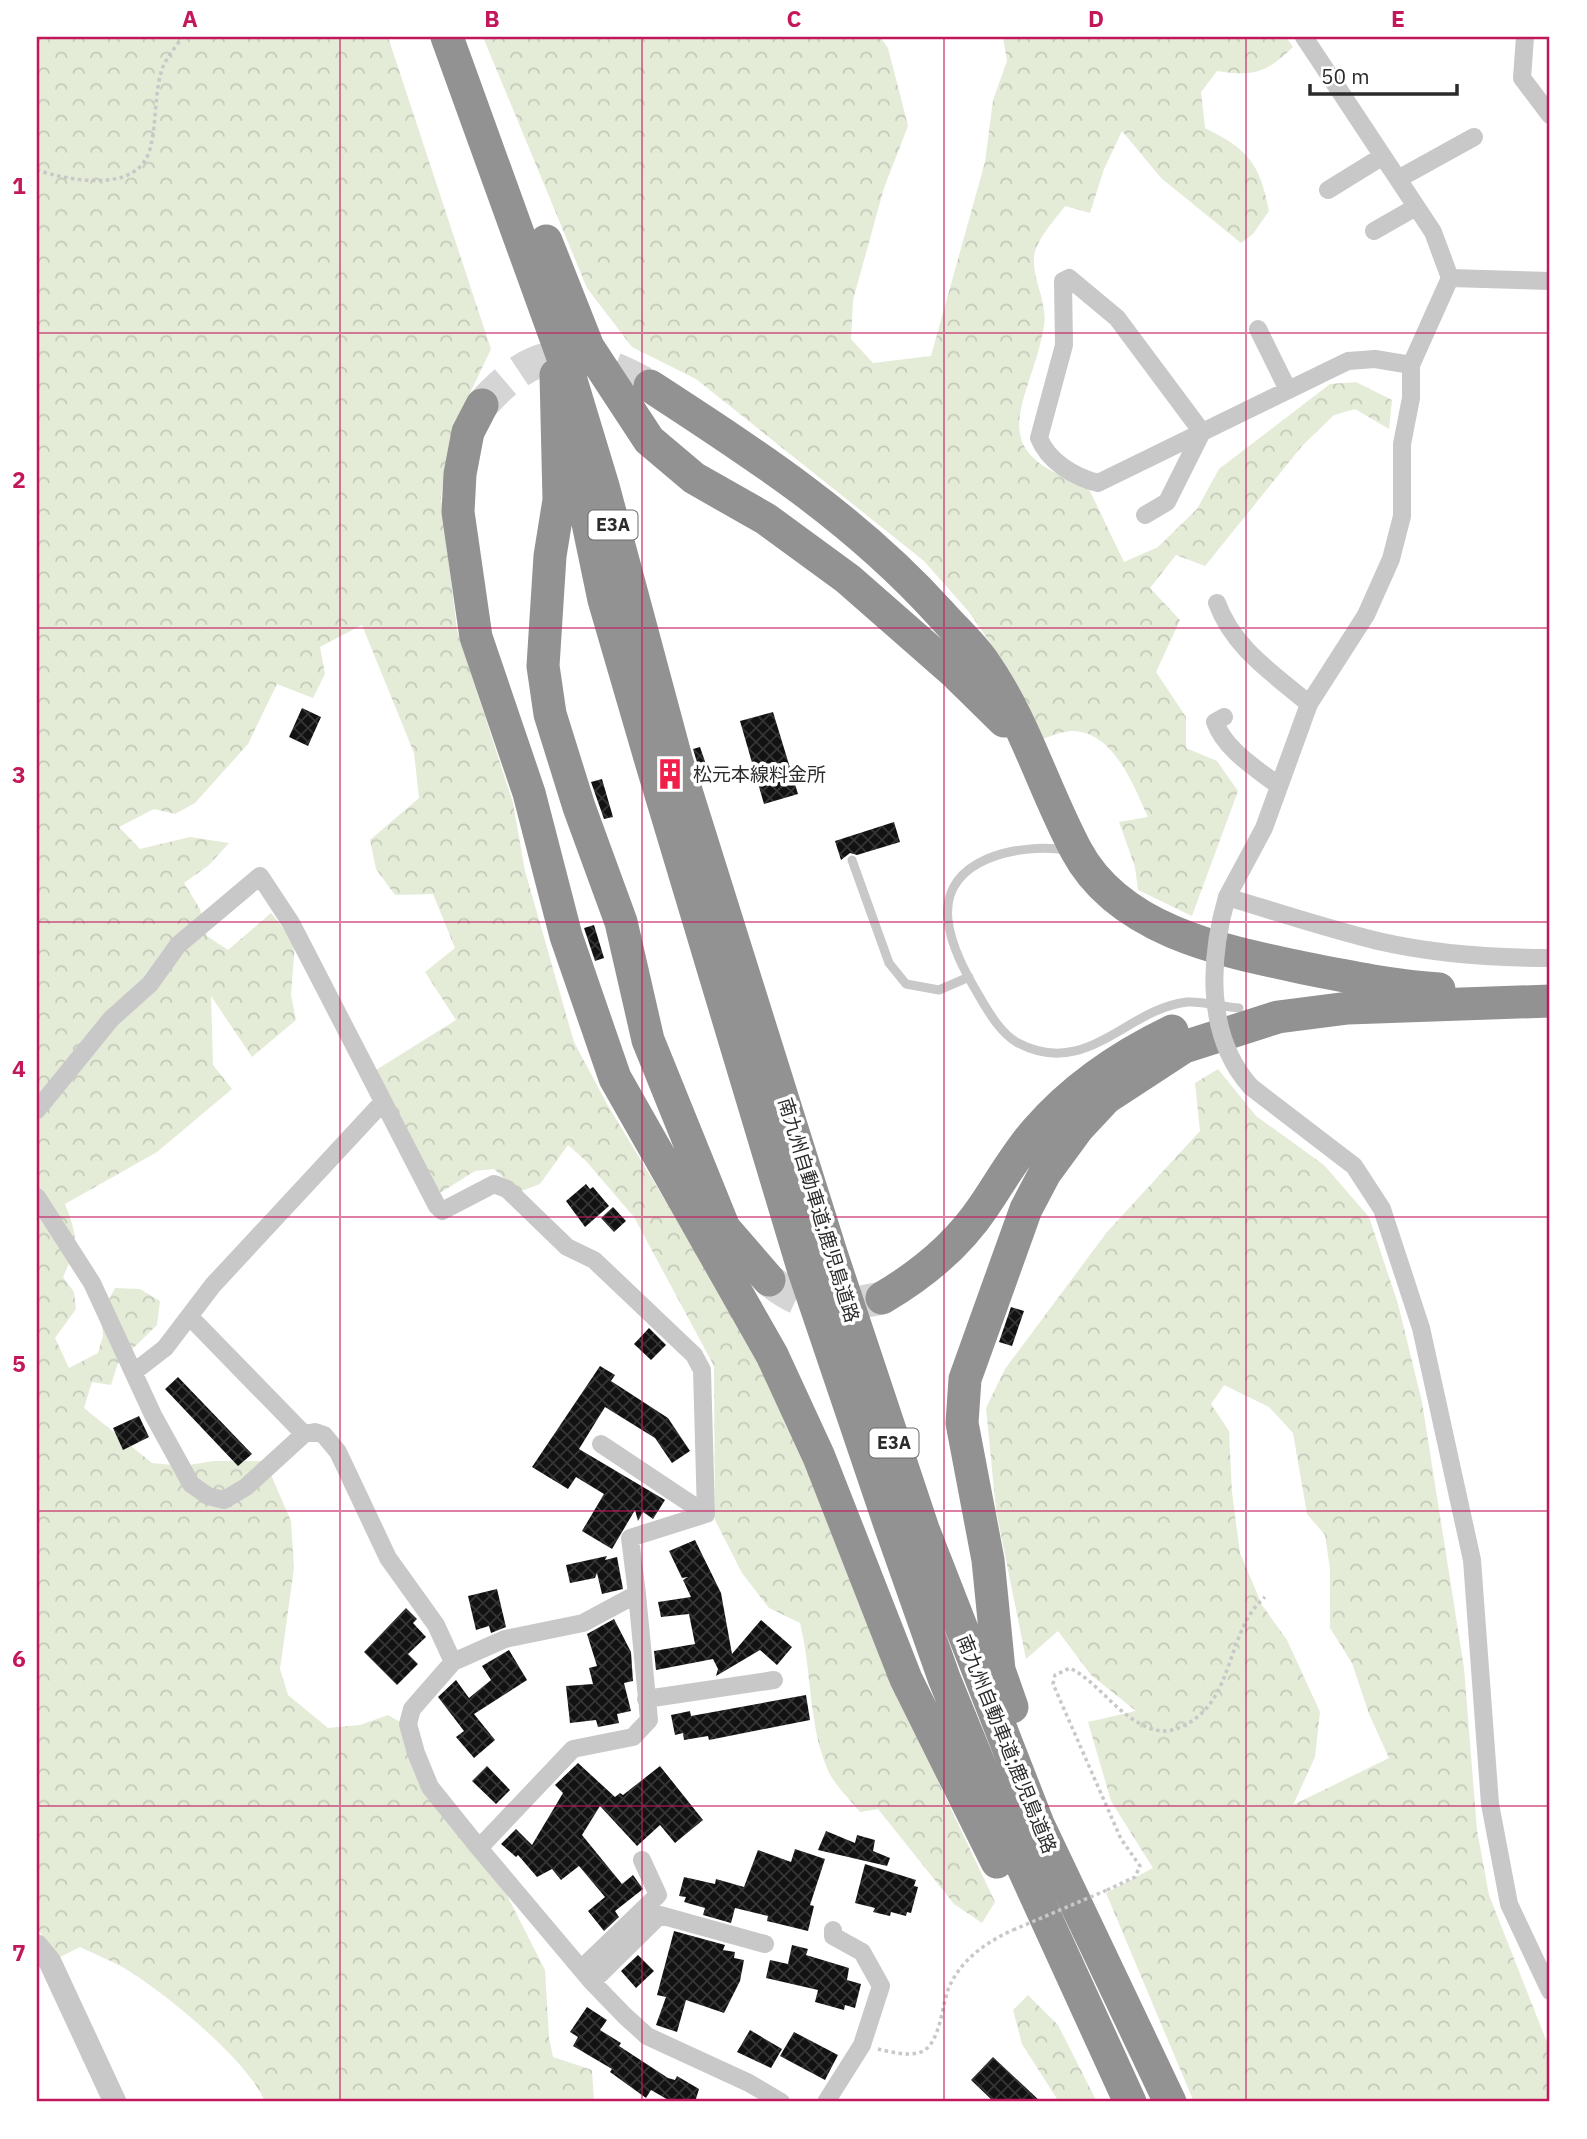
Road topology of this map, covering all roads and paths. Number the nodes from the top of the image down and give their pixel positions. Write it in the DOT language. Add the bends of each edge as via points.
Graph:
graph roads {
  1 [pos="182,37"];
  2 [pos="447,37"];
  3 [pos="461,37"];
  4 [pos="1304,37"];
  5 [pos="1525,37"];
  6 [pos="1550,115"];
  7 [pos="1474,137"];
  8 [pos="1383,156"];
  9 [pos="37,170"];
  10 [pos="1398,179"];
  11 [pos="1328,190"];
  12 [pos="1416,207"];
  13 [pos="1374,231"];
  14 [pos="1450,278"];
  15 [pos="1550,281"];
  16 [pos="540,290"];
  17 [pos="1258,329"];
  18 [pos="1411,365"];
  19 [pos="556,375"];
  20 [pos="650,386"];
  21 [pos="1288,390"];
  22 [pos="482,405"];
  23 [pos="1202,432"];
  24 [pos="1144,515"];
  25 [pos="1217,603"];
  26 [pos="1310,704"];
  27 [pos="1224,716"];
  28 [pos="1279,786"];
  29 [pos="1064,819"];
  30 [pos="1076,851"];
  31 [pos="852,860"];
  32 [pos="1227,897"];
  33 [pos="1550,958"];
  34 [pos="969,977"];
  35 [pos="1550,990"];
  36 [pos="1550,1001"];
  37 [pos="1436,1006"];
  38 [pos="1239,1009"];
  39 [pos="383,1102"];
  40 [pos="37,1110"];
  41 [pos="37,1197"];
  42 [pos="769,1280"];
  43 [pos="882,1298"];
  44 [pos="190,1317"];
  45 [pos="134,1372"];
  46 [pos="304,1434"];
  47 [pos="601,1444"];
  48 [pos="706,1514"];
  49 [pos="637,1594"];
  50 [pos="1265,1597"];
  51 [pos="453,1662"];
  52 [pos="774,1680"];
  53 [pos="646,1699"];
  54 [pos="479,1848"];
  55 [pos="642,1860"];
  56 [pos="834,1930"];
  57 [pos="765,1944"];
  58 [pos="37,1946"];
  59 [pos="587,1976"];
  60 [pos="1550,1991"];
  61 [pos="1120,1998"];
  62 [pos="862,2045"];
  63 [pos="114,2102"];
  64 [pos="781,2102"];
  65 [pos="826,2102"];
  66 [pos="1116,2102"];
  67 [pos="1130,2102"];
  68 [pos="1170,2102"];
  1 -- 9 [label="path" via="163,69 150,151 138,169 117,180 59,177"];
  2 -- 16 [label="highway, 南九州自動車道;鹿児島道路 / E3A"];
  3 -- 29 [label="highway" via="588,347 649,440 694,478 805,545 953,671 1004,721"];
  4 -- 8 [label="street"];
  5 -- 6 [label="street" via="1522,78"];
  7 -- 10 [label="street"];
  8 -- 10 [label="street"];
  8 -- 11 [label="street"];
  10 -- 12 [label="street"];
  12 -- 13 [label="street"];
  12 -- 14 [label="street" via="1433,232"];
  14 -- 15 [label="street"];
  14 -- 18 [label="street"];
  16 -- 19 [label="highway, 南九州自動車道;鹿児島道路 / E3A"];
  16 -- 61 [label="highway, 南九州自動車道;鹿児島道路 / E3A" via="603,486 677,762 923,1529 1038,1824"];
  17 -- 21 [label="street"];
  18 -- 21 [label="street" via="1375,359 1348,361"];
  18 -- 26 [label="street" via="1411,398 1402,444 1402,516 1391,559 1366,615"];
  19 -- 42 [label="highway" via="559,500 542,666 551,714 621,922 648,1040 724,1228"];
  19 -- 67 [label="highway, 南九州自動車道;鹿児島道路 / E3A" via="604,600 807,1280 944,1678 1007,1835"];
  20 -- 29 [label="highway" via="848,522 895,564 982,660 1017,717"];
  21 -- 23 [label="street"];
  22 -- 66 [label="highway" via="468,432 458,512 476,638 529,793 566,936 615,1078 772,1355 819,1457 906,1679"];
  23 -- 23 [label="street" via="1098,483 1079,478 1044,450 1039,438 1064,345 1063,281 1069,278 1117,318"];
  23 -- 24 [label="street" via="1167,502"];
  25 -- 26 [label="street" via="1226,627 1243,649"];
  26 -- 28 [label="street"];
  27 -- 28 [label="street" via="1215,722 1219,734"];
  28 -- 32 [label="street" via="1264,828"];
  29 -- 30 [label="highway"];
  30 -- 34 [label="lane" via="1017,848 994,855 964,874 950,900 948,918"];
  30 -- 35 [label="highway" via="1104,885 1140,915 1169,931 1231,952 1425,988 1504,993"];
  31 -- 34 [label="lane" via="889,964 906,984 939,990"];
  32 -- 33 [label="street" via="1419,949"];
  32 -- 60 [label="street, bridge" via="1218,928 1214,979 1216,1011 1234,1068 1251,1087 1354,1166 1382,1209 1421,1328 1472,1560 1490,1804 1509,1904"];
  34 -- 38 [label="lane" via="1003,1030 1018,1043 1061,1053 1084,1050 1157,1011 1187,1002"];
  36 -- 37 [label="highway"];
  37 -- 38 [label="highway" via="1325,998"];
  37 -- 61 [label="highway" via="1348,1008 1278,1017 1184,1047 1106,1098 1045,1173 1026,1209 965,1379 962,1423 988,1560 999,1670"];
  38 -- 43 [label="highway" via="1214,1013 1133,1050 1069,1097 1035,1132 983,1208 943,1256"];
  39 -- 40 [label="street" via="291,923 260,876 178,945 150,984 111,1019"];
  39 -- 44 [label="street" via="213,1285"];
  39 -- 48 [label="street" via="442,1211 494,1184 502,1186 567,1247 594,1260 694,1355 704,1386"];
  41 -- 45 [label="street" via="92,1283"];
  44 -- 45 [label="street" via="165,1348"];
  44 -- 46 [label="street"];
  45 -- 46 [label="street" via="191,1484 208,1496 224,1500 246,1487"];
  46 -- 51 [label="street" via="324,1435 338,1452 388,1558 436,1625"];
  47 -- 48 [label="street"];
  48 -- 49 [label="street" via="630,1538"];
  49 -- 51 [label="street" via="583,1623 505,1639"];
  49 -- 53 [label="street"];
  50 -- 62 [label="path, bridge" via="1249,1615 1214,1697 1202,1713 1178,1728 1164,1732 1143,1726 1070,1668 1055,1675 1053,1684 1121,1839 1140,1866 1135,1877 987,1944 962,1967 949,1988 931,2043 923,2052 898,2054"];
  51 -- 54 [label="street" via="421,1697 408,1724 430,1787"];
  52 -- 53 [label="street"];
  53 -- 54 [label="street" via="649,1720 633,1737 573,1749"];
  54 -- 59 [label="street"];
  55 -- 59 [label="street" via="658,1895"];
  56 -- 62 [label="street" via="833,1936 862,1952 881,1986"];
  57 -- 59 [label="street" via="660,1915"];
  58 -- 63 [label="street" via="50,1962"];
  59 -- 64 [label="street" via="647,2036"];
  61 -- 68 [label="highway, 南九州自動車道;鹿児島道路 / E3A"];
  62 -- 65 [label="street"];
}
